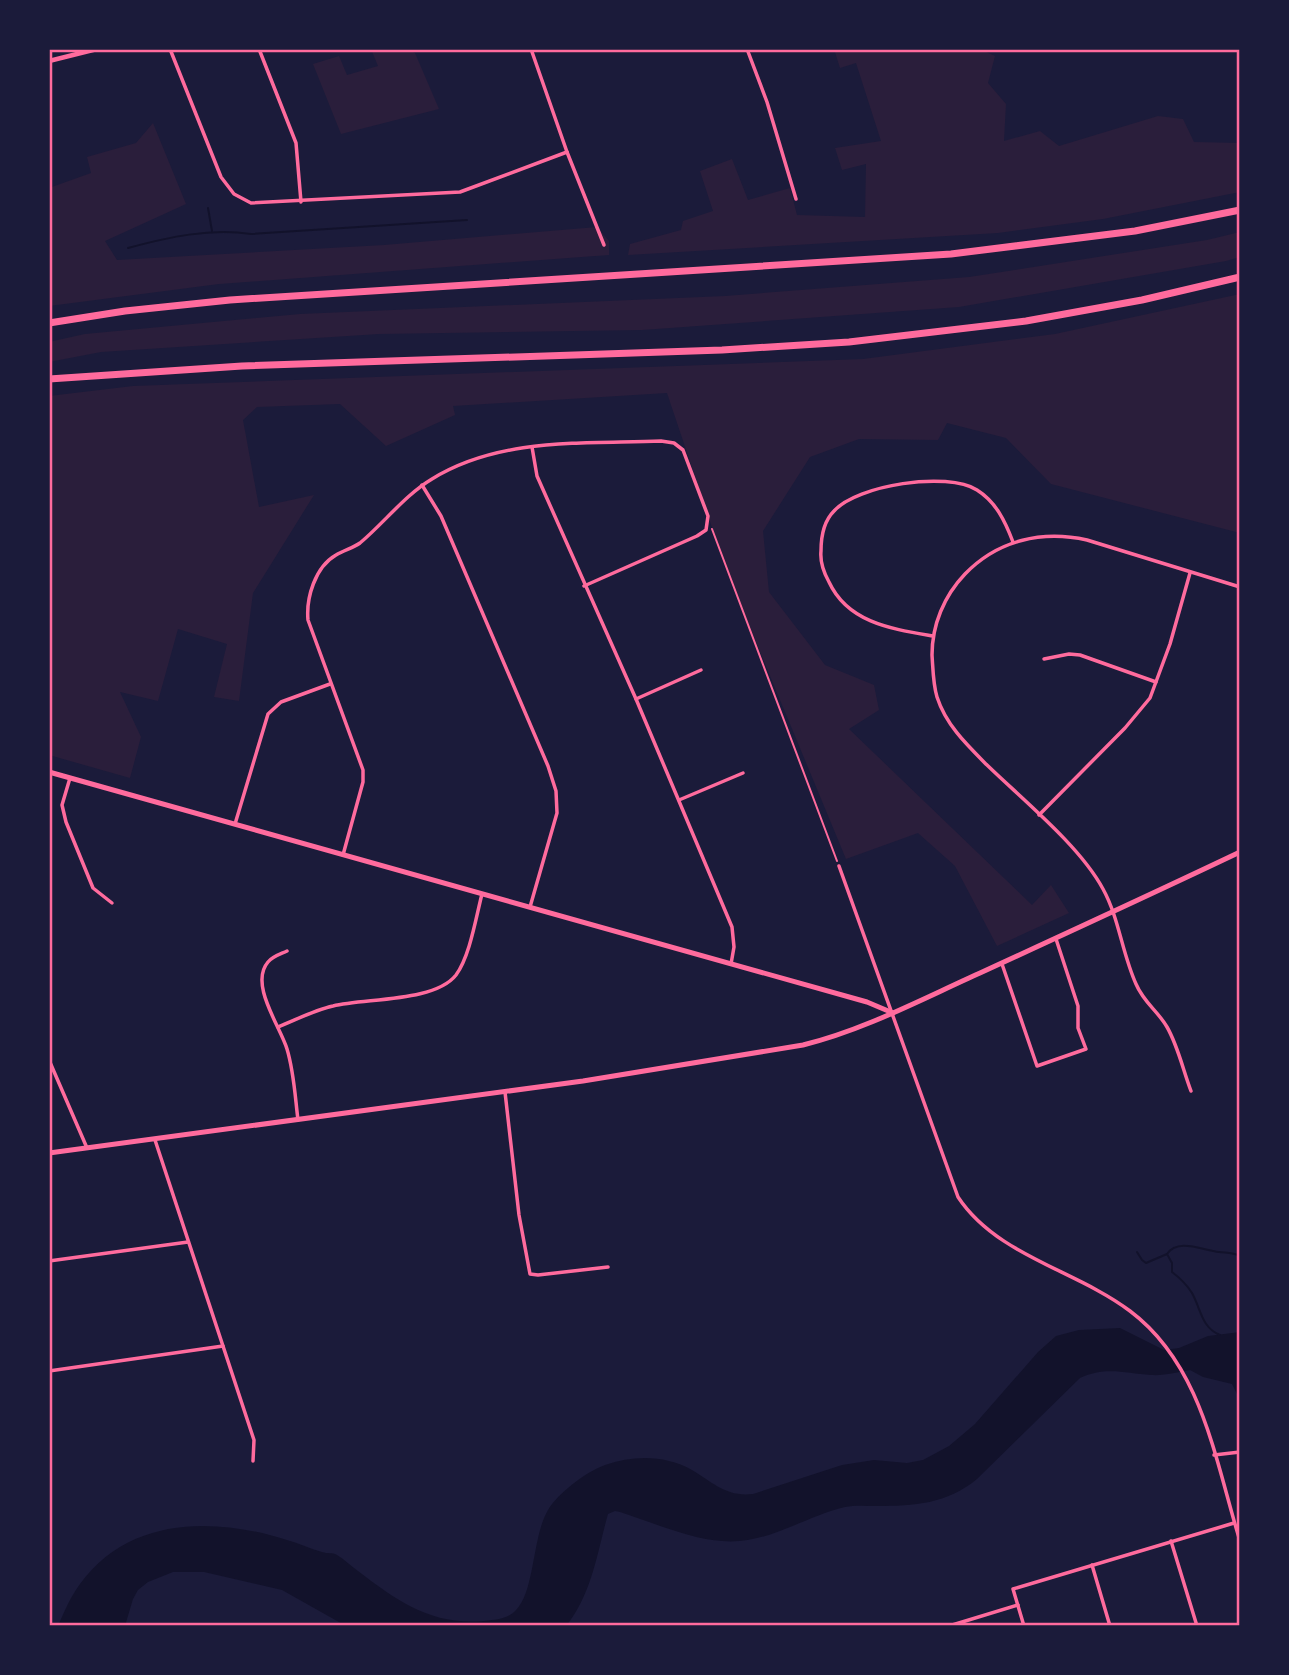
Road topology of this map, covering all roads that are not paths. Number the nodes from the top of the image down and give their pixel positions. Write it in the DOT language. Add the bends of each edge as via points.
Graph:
graph roads {
  1 [pos="97,49"];
  2 [pos="170,49"];
  3 [pos="259,49"];
  4 [pos="531,49"];
  5 [pos="747,49"];
  6 [pos="49,61"];
  7 [pos="567,152"];
  8 [pos="796,199"];
  9 [pos="301,202"];
  10 [pos="1240,210"];
  11 [pos="604,244"];
  12 [pos="1240,277"];
  13 [pos="49,323"];
  14 [pos="49,379"];
  15 [pos="532,447"];
  16 [pos="422,485"];
  17 [pos="1013,542"];
  18 [pos="1190,573"];
  19 [pos="584,586"];
  20 [pos="1240,587"];
  21 [pos="933,636"];
  22 [pos="1044,659"];
  23 [pos="701,670"];
  24 [pos="1156,682"];
  25 [pos="330,684"];
  26 [pos="636,699"];
  27 [pos="49,772"];
  28 [pos="743,773"];
  29 [pos="70,778"];
  30 [pos="679,800"];
  31 [pos="1040,815"];
  32 [pos="235,824"];
  33 [pos="1240,852"];
  34 [pos="343,855"];
  35 [pos="839,866"];
  36 [pos="482,894"];
  37 [pos="112,903"];
  38 [pos="530,907"];
  39 [pos="1113,912"];
  40 [pos="1056,939"];
  41 [pos="287,951"];
  42 [pos="1002,963"];
  43 [pos="730,964"];
  44 [pos="892,1013"];
  45 [pos="278,1027"];
  46 [pos="49,1060"];
  47 [pos="1191,1091"];
  48 [pos="505,1092"];
  49 [pos="298,1120"];
  50 [pos="155,1140"];
  51 [pos="87,1148"];
  52 [pos="49,1153"];
  53 [pos="188,1242"];
  54 [pos="49,1261"];
  55 [pos="608,1267"];
  56 [pos="223,1346"];
  57 [pos="49,1371"];
  58 [pos="1240,1452"];
  59 [pos="1214,1455"];
  60 [pos="253,1461"];
  61 [pos="1234,1522"];
  62 [pos="1171,1541"];
  63 [pos="1240,1541"];
  64 [pos="1092,1565"];
  65 [pos="1018,1605"];
  66 [pos="949,1626"];
  67 [pos="1024,1626"];
  68 [pos="1110,1626"];
  69 [pos="1197,1626"];
  1 -- 6 [label="street"];
  2 -- 9 [label="street" via="227,187 251,203"];
  3 -- 9 [label="street" via="296,143"];
  4 -- 7 [label="street"];
  5 -- 8 [label="street"];
  7 -- 9 [label="street" via="460,192"];
  7 -- 11 [label="street"];
  10 -- 13 [label="highway" via="1135,231 951,254 230,300"];
  12 -- 14 [label="highway" via="1026,321 849,342 242,366"];
  15 -- 16 [label="street" via="492,452"];
  15 -- 19 [label="street" via="537,476"];
  15 -- 19 [label="street" via="661,441 683,450 708,519 706,530"];
  16 -- 25 [label="street" via="358,545 323,566 306,601"];
  16 -- 38 [label="street" via="448,530 556,791 557,813"];
  17 -- 18 [label="street" via="1069,536"];
  17 -- 21 [label="street" via="980,561 957,584"];
  17 -- 21 [label="street" via="996,506 974,488 944,481 883,488 855,497 832,512 820,556 840,601 866,620"];
  18 -- 20 [label="street"];
  18 -- 24 [label="street"];
  19 -- 26 [label="street"];
  21 -- 31 [label="street" via="933,677 944,714 967,744"];
  22 -- 24 [label="street" via="1080,655"];
  23 -- 26 [label="street"];
  24 -- 31 [label="street" via="1141,711"];
  25 -- 32 [label="street" via="281,702 268,714"];
  25 -- 34 [label="street" via="363,770"];
  26 -- 30 [label="street"];
  27 -- 29 [label="main road"];
  28 -- 30 [label="street"];
  29 -- 32 [label="main road"];
  29 -- 37 [label="street" via="62,805 64,816 93,888"];
  30 -- 43 [label="street" via="732,927"];
  31 -- 39 [label="street" via="1093,873"];
  32 -- 34 [label="main road"];
  33 -- 39 [label="main road"];
  34 -- 36 [label="main road"];
  35 -- 44 [label="street"];
  36 -- 38 [label="main road"];
  36 -- 45 [label="street" via="464,959 447,984 427,992 334,1006"];
  38 -- 43 [label="main road"];
  39 -- 40 [label="main road"];
  39 -- 47 [label="street" via="1136,984 1171,1034"];
  40 -- 42 [label="main road"];
  40 -- 42 [label="street" via="1078,1006 1078,1028 1086,1049 1037,1066"];
  41 -- 45 [label="street" via="269,961 262,978 265,999"];
  42 -- 44 [label="main road"];
  43 -- 44 [label="main road"];
  44 -- 48 [label="main road" via="790,1048"];
  44 -- 59 [label="street" via="945,1166 965,1206 992,1233 1112,1299 1152,1330 1191,1385"];
  45 -- 49 [label="street" via="289,1058"];
  46 -- 51 [label="street"];
  48 -- 49 [label="main road"];
  48 -- 55 [label="street" via="530,1274"];
  49 -- 50 [label="main road"];
  50 -- 51 [label="main road"];
  50 -- 53 [label="street"];
  51 -- 52 [label="main road"];
  53 -- 54 [label="street"];
  53 -- 56 [label="street"];
  56 -- 57 [label="street"];
  56 -- 60 [label="street" via="254,1440"];
  58 -- 59 [label="street"];
  59 -- 61 [label="street"];
  61 -- 62 [label="street"];
  61 -- 63 [label="street"];
  62 -- 64 [label="street"];
  62 -- 69 [label="street"];
  64 -- 65 [label="street" via="1013,1589"];
  64 -- 68 [label="street"];
  65 -- 66 [label="street"];
  65 -- 67 [label="street"];
}
